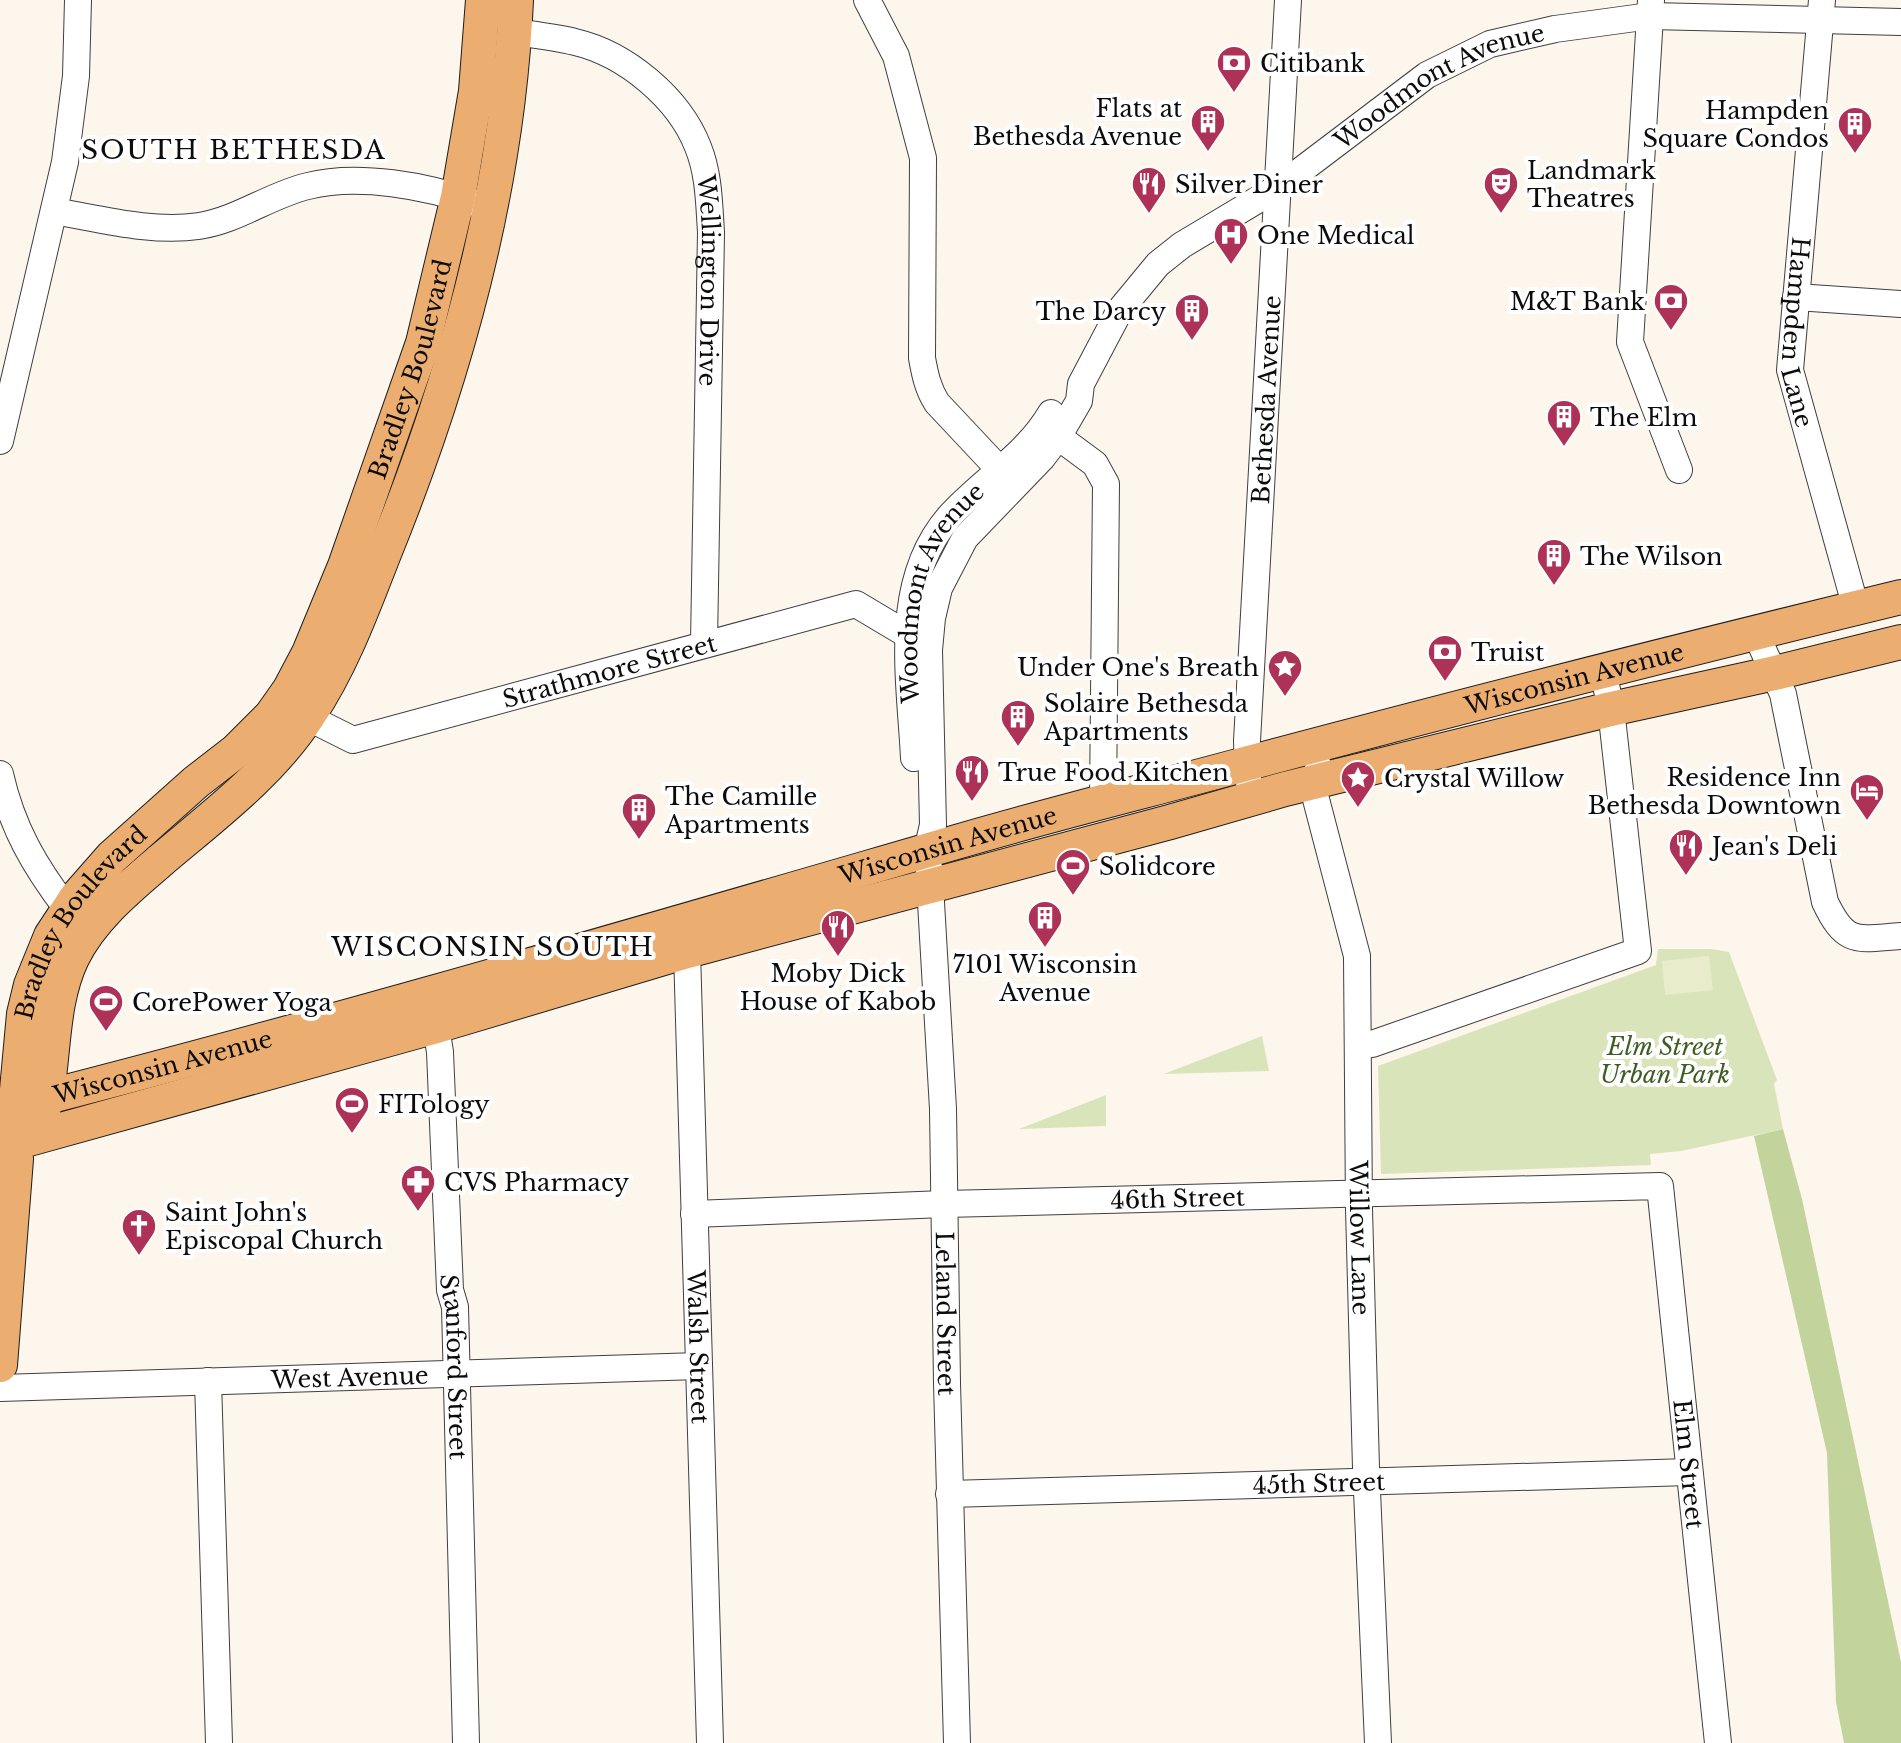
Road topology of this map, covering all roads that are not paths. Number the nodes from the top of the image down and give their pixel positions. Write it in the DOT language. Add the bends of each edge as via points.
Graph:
graph roads {
  1 [pos="78,0"];
  2 [pos="483,0"];
  3 [pos="867,0"];
  4 [pos="1288,0"];
  5 [pos="1650,8"];
  6 [pos="1822,10"];
  7 [pos="515,16"];
  8 [pos="1901,22"];
  9 [pos="1279,187"];
  10 [pos="458,197"];
  11 [pos="492,209"];
  12 [pos="54,211"];
  13 [pos="1796,297"];
  14 [pos="1901,304"];
  15 [pos="1051,431"];
  16 [pos="0,441"];
  17 [pos="999,469"];
  18 [pos="1679,470"];
  19 [pos="1901,597"];
  20 [pos="1856,608"];
  21 [pos="921,610"];
  22 [pos="1756,634"];
  23 [pos="908,635"];
  24 [pos="1901,642"];
  25 [pos="704,644"];
  26 [pos="309,653"];
  27 [pos="1603,671"];
  28 [pos="1775,673"];
  29 [pos="1611,709"];
  30 [pos="271,716"];
  31 [pos="307,717"];
  32 [pos="1330,741"];
  33 [pos="1246,764"];
  34 [pos="0,774"];
  35 [pos="1312,784"];
  36 [pos="1250,799"];
  37 [pos="1103,803"];
  38 [pos="927,851"];
  39 [pos="930,885"];
  40 [pos="68,910"];
  41 [pos="1901,936"];
  42 [pos="687,951"];
  43 [pos="434,1010"];
  44 [pos="1359,1046"];
  45 [pos="21,1104"];
  46 [pos="16,1147"];
  47 [pos="1660,1186"];
  48 [pos="1359,1194"];
  49 [pos="944,1204"];
  50 [pos="5,1213"];
  51 [pos="694,1214"];
  52 [pos="0,1365"];
  53 [pos="699,1366"];
  54 [pos="457,1373"];
  55 [pos="208,1381"];
  56 [pos="0,1388"];
  57 [pos="1689,1472"];
  58 [pos="1367,1483"];
  59 [pos="949,1494"];
  60 [pos="219,1743"];
  61 [pos="466,1743"];
  62 [pos="710,1743"];
  63 [pos="957,1743"];
  64 [pos="1378,1743"];
  65 [pos="1718,1743"];
  1 -- 12 [label="street" via="76,76"];
  2 -- 10 [label="main road, Bradley Boulevard" via="476,91"];
  3 -- 17 [label="street" via="896,56 923,158 925,378 937,403"];
  4 -- 9 [label="street, Bethesda Avenue"];
  5 -- 6 [label="street, Woodmont Avenue"];
  5 -- 9 [label="street, Woodmont Avenue" via="1490,44 1463,55 1395,97"];
  5 -- 18 [label="street" via="1630,342"];
  6 -- 8 [label="street, Woodmont Avenue"];
  6 -- 13 [label="street, Hampden Lane"];
  7 -- 11 [label="main road, Bradley Boulevard"];
  7 -- 25 [label="street, Wellington Drive" via="621,62 675,107 698,145 708,183 711,232"];
  9 -- 15 [label="street, Woodmont Avenue" via="1158,264 1120,310 1081,384 1079,401"];
  9 -- 33 [label="street, Bethesda Avenue"];
  10 -- 11 [label="street"];
  10 -- 12 [label="street" via="352,181 308,186 220,222 197,226 157,227"];
  10 -- 26 [label="main road, Bradley Boulevard" via="419,356"];
  11 -- 31 [label="main road, Bradley Boulevard" via="416,475 360,615"];
  12 -- 16 [label="street"];
  13 -- 14 [label="street"];
  13 -- 20 [label="street, Hampden Lane" via="1790,370"];
  15 -- 17 [label="street, Woodmont Avenue"];
  15 -- 21 [label="street, Woodmont Avenue" via="1042,458 957,548 939,588"];
  15 -- 37 [label="street" via="1095,464 1106,484"];
  17 -- 21 [label="street, Woodmont Avenue" via="937,533 919,571"];
  19 -- 20 [label="main road, Wisconsin Avenue"];
  20 -- 22 [label="main road, Wisconsin Avenue"];
  21 -- 23 [label="street, Woodmont Avenue"];
  21 -- 38 [label="street, Woodmont Avenue" via="929,650 933,825"];
  22 -- 27 [label="main road, Wisconsin Avenue"];
  22 -- 28 [label="street"];
  23 -- 25 [label="street, Strathmore Street" via="856,604"];
  23 -- 38 [label="street, Woodmont Avenue" via="920,827"];
  24 -- 28 [label="main road, Wisconsin Avenue"];
  25 -- 31 [label="street, Strathmore Street" via="353,740"];
  26 -- 30 [label="main road, Bradley Boulevard"];
  26 -- 31 [label="main road" via="303,695"];
  27 -- 29 [label="street"];
  27 -- 32 [label="main road, Wisconsin Avenue"];
  28 -- 29 [label="main road, Wisconsin Avenue"];
  28 -- 41 [label="street" via="1825,902 1835,922 1850,935"];
  29 -- 35 [label="main road, Wisconsin Avenue"];
  29 -- 44 [label="street" via="1638,951"];
  30 -- 31 [label="street"];
  30 -- 40 [label="main road, Bradley Boulevard" via="112,857"];
  31 -- 45 [label="main road, Bradley Boulevard" via="279,755 90,927 72,959"];
  32 -- 33 [label="main road, Wisconsin Avenue"];
  32 -- 35 [label="street"];
  33 -- 36 [label="street, Bethesda Avenue"];
  33 -- 37 [label="main road, Wisconsin Avenue"];
  34 -- 40 [label="street" via="31,859"];
  35 -- 36 [label="main road, Wisconsin Avenue"];
  35 -- 44 [label="street, Willow Lane" via="1354,939"];
  36 -- 39 [label="main road, Wisconsin Avenue"];
  37 -- 38 [label="main road, Wisconsin Avenue"];
  38 -- 39 [label="street, Woodmont Avenue"];
  38 -- 43 [label="main road, Wisconsin Avenue"];
  39 -- 42 [label="main road, Wisconsin Avenue"];
  39 -- 49 [label="street, Leland Street"];
  40 -- 45 [label="main road, Bradley Boulevard" via="31,985 24,1014"];
  42 -- 43 [label="main road, Wisconsin Avenue"];
  42 -- 51 [label="street, Walsh Street"];
  43 -- 45 [label="main road, Wisconsin Avenue"];
  43 -- 46 [label="main road, Wisconsin Avenue"];
  43 -- 54 [label="street, Stanford Street"];
  44 -- 48 [label="street, Willow Lane"];
  45 -- 46 [label="main road, Bradley Boulevard"];
  46 -- 50 [label="main road, Bradley Boulevard"];
  47 -- 48 [label="street, 46th Street"];
  47 -- 57 [label="street, Elm Street"];
  48 -- 49 [label="street, 46th Street"];
  48 -- 58 [label="street, Willow Lane"];
  49 -- 51 [label="street, 46th Street"];
  49 -- 59 [label="street, Leland Street"];
  50 -- 52 [label="main road, Bradley Boulevard"];
  51 -- 53 [label="street, Walsh Street"];
  53 -- 54 [label="street, West Avenue"];
  53 -- 62 [label="street, Walsh Street"];
  54 -- 55 [label="street, West Avenue"];
  54 -- 61 [label="street, Stanford Street"];
  55 -- 56 [label="street, West Avenue"];
  55 -- 60 [label="street"];
  57 -- 58 [label="street, 45th Street"];
  57 -- 65 [label="street, Elm Street"];
  58 -- 59 [label="street, 45th Street"];
  58 -- 64 [label="street, Willow Lane"];
  59 -- 63 [label="street, Leland Street"];
}
